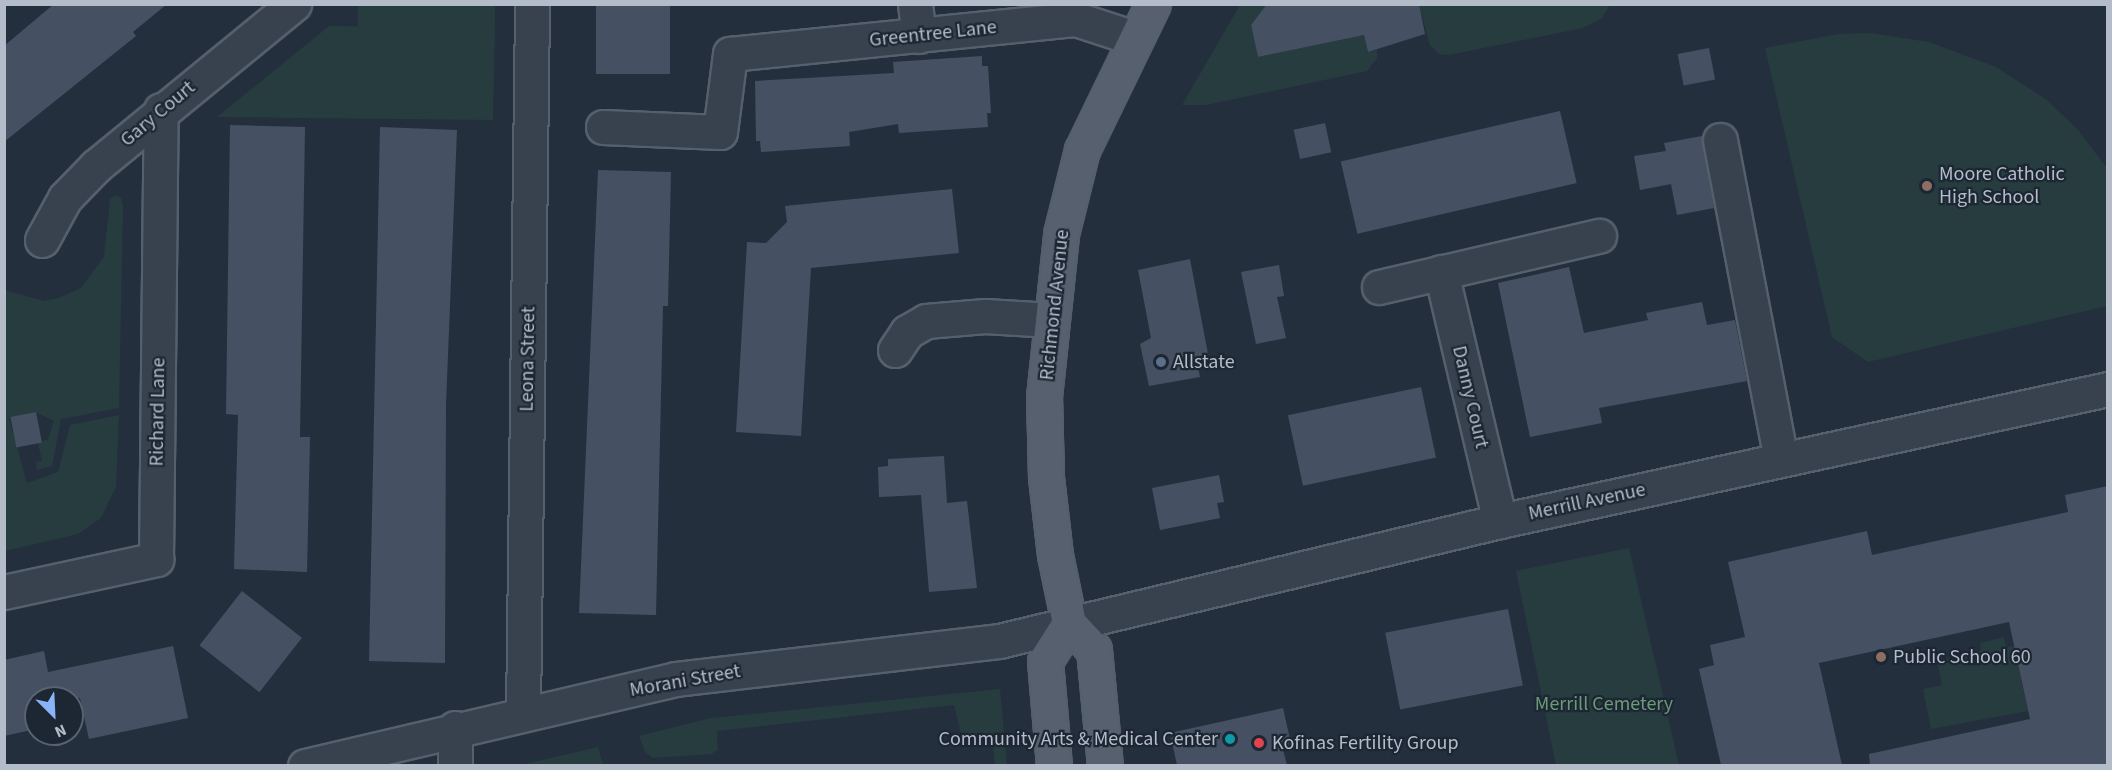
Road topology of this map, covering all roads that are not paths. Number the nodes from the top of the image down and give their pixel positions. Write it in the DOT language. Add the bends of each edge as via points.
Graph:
graph roads {
  1 [pos="294,4"];
  2 [pos="532,4"];
  3 [pos="1153,4"];
  4 [pos="917,20"];
  5 [pos="1134,38"];
  6 [pos="161,110"];
  7 [pos="603,127"];
  8 [pos="1720,140"];
  9 [pos="1599,236"];
  10 [pos="42,240"];
  11 [pos="1441,272"];
  12 [pos="1379,286"];
  13 [pos="1051,320"];
  14 [pos="895,350"];
  15 [pos="2108,389"];
  16 [pos="1780,459"];
  17 [pos="1500,521"];
  18 [pos="4,592"];
  19 [pos="1069,623"];
  20 [pos="523,714"];
  21 [pos="455,728"];
  22 [pos="305,765"];
  23 [pos="454,765"];
  24 [pos="1054,765"];
  25 [pos="1105,765"];
  1 -- 6 [label="street, Gary Court"];
  2 -- 20 [label="street, Leona Street"];
  3 -- 5 [label="main road, Richmond Avenue"];
  4 -- 5 [label="street, Greentree Lane" via="1076,19"];
  4 -- 7 [label="street, Greentree Lane" via="730,54 720,132"];
  5 -- 13 [label="main road, Richmond Avenue" via="1082,150 1061,234"];
  6 -- 10 [label="street, Gary Court" via="65,198"];
  6 -- 18 [label="street, Richard Lane" via="156,559"];
  8 -- 16 [label="street"];
  9 -- 11 [label="street"];
  11 -- 12 [label="street"];
  11 -- 17 [label="street, Danny Court"];
  13 -- 14 [label="street" via="985,316 926,321 907,332"];
  13 -- 19 [label="main road, Richmond Avenue" via="1044,397 1046,477 1055,555"];
  15 -- 16 [label="street, Merrill Avenue"];
  16 -- 17 [label="street, Merrill Avenue"];
  17 -- 19 [label="street, Merrill Avenue"];
  19 -- 20 [label="street, Morani Street" via="999,641 675,680"];
  19 -- 24 [label="main road" via="1045,661"];
  19 -- 25 [label="main road" via="1094,650"];
  20 -- 21 [label="street, Morani Street"];
  21 -- 22 [label="street, Morani Street"];
  21 -- 23 [label="street"];
}
